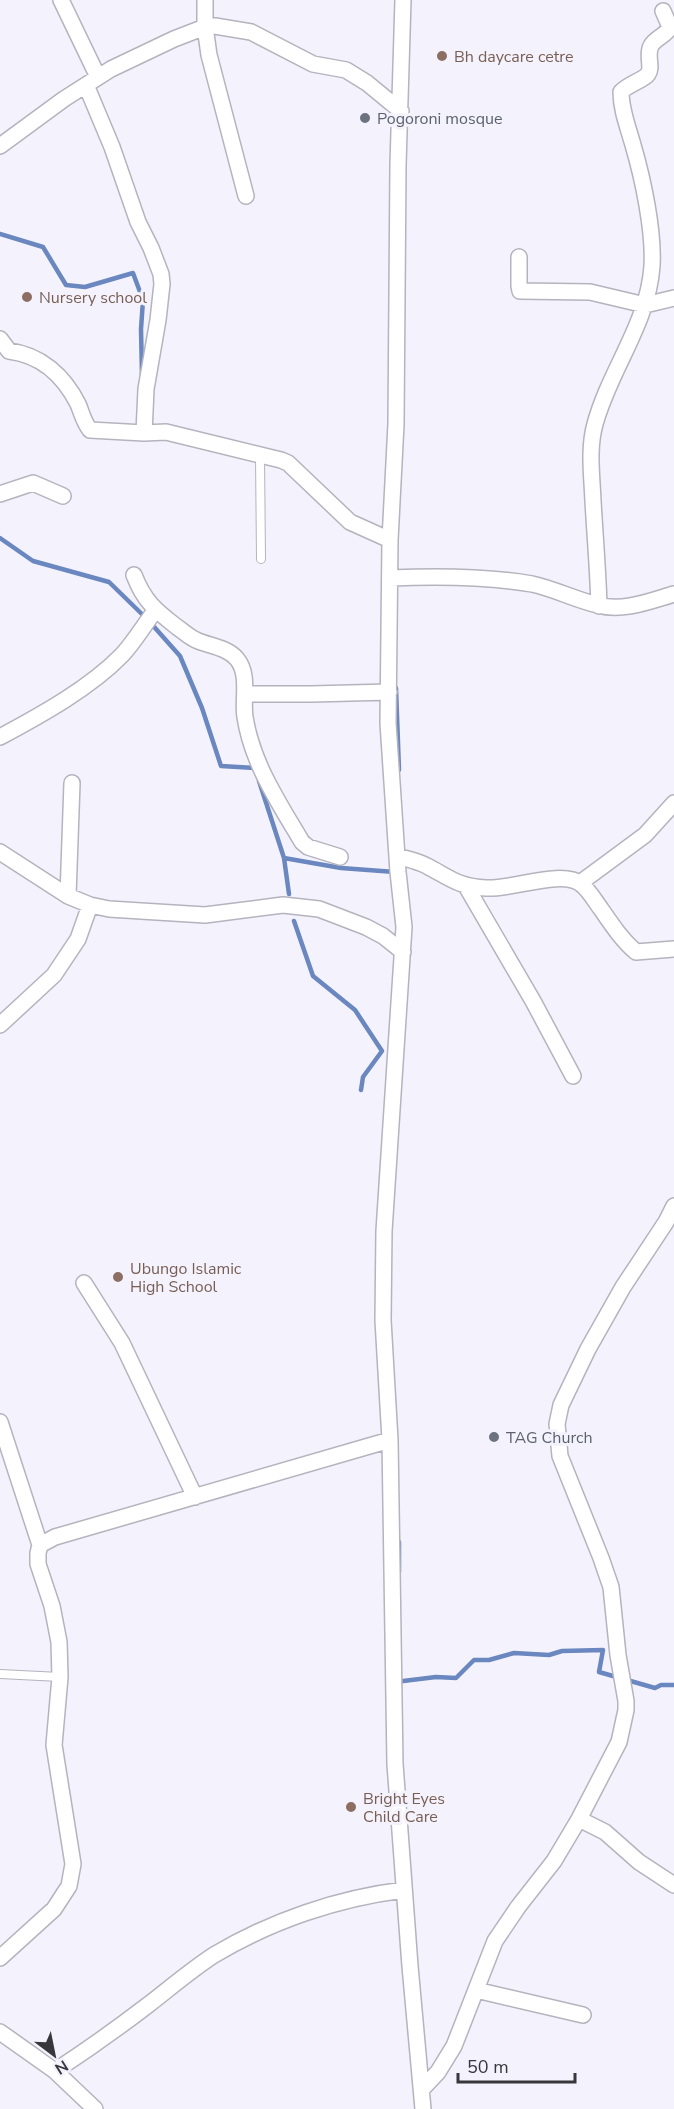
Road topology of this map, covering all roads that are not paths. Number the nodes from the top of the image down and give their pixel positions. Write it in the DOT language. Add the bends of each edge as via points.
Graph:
graph roads {
  1 [pos="61,0"];
  2 [pos="205,0"];
  3 [pos="403,0"];
  4 [pos="663,11"];
  5 [pos="205,27"];
  6 [pos="92,81"];
  7 [pos="401,111"];
  8 [pos="0,146"];
  9 [pos="246,196"];
  10 [pos="519,257"];
  11 [pos="673,301"];
  12 [pos="645,305"];
  13 [pos="0,339"];
  14 [pos="144,433"];
  15 [pos="260,453"];
  16 [pos="0,494"];
  17 [pos="63,496"];
  18 [pos="390,540"];
  19 [pos="261,559"];
  20 [pos="134,575"];
  21 [pos="390,578"];
  22 [pos="674,594"];
  23 [pos="599,606"];
  24 [pos="155,611"];
  25 [pos="389,692"];
  26 [pos="245,693"];
  27 [pos="0,737"];
  28 [pos="72,783"];
  29 [pos="674,803"];
  30 [pos="0,852"];
  31 [pos="397,856"];
  32 [pos="340,857"];
  33 [pos="580,883"];
  34 [pos="466,886"];
  35 [pos="68,896"];
  36 [pos="90,905"];
  37 [pos="674,949"];
  38 [pos="403,952"];
  39 [pos="0,1025"];
  40 [pos="573,1076"];
  41 [pos="674,1206"];
  42 [pos="84,1283"];
  43 [pos="0,1422"];
  44 [pos="390,1440"];
  45 [pos="195,1497"];
  46 [pos="40,1545"];
  47 [pos="0,1674"];
  48 [pos="60,1677"];
  49 [pos="579,1819"];
  50 [pos="674,1885"];
  51 [pos="404,1890"];
  52 [pos="0,1958"];
  53 [pos="476,1990"];
  54 [pos="583,2015"];
  55 [pos="0,2032"];
  56 [pos="55,2071"];
  57 [pos="422,2089"];
  58 [pos="95,2109"];
  59 [pos="423,2109"];
  1 -- 6 [label="street"];
  2 -- 5 [label="street"];
  3 -- 7 [label="street"];
  4 -- 12 [label="street" via="670,27 649,49 650,71 621,92 651,226 652,264"];
  5 -- 6 [label="street"];
  5 -- 7 [label="street" via="251,33 313,64 346,70"];
  5 -- 9 [label="street"];
  6 -- 8 [label="street"];
  6 -- 14 [label="street" via="138,222 161,273"];
  7 -- 18 [label="street" via="396,424"];
  10 -- 12 [label="street" via="520,291 590,292"];
  11 -- 12 [label="street"];
  12 -- 23 [label="street" via="603,401 593,436"];
  13 -- 14 [label="street" via="9,351 53,369 90,430"];
  14 -- 15 [label="street" via="166,432"];
  15 -- 18 [label="street" via="288,463 350,522"];
  15 -- 19 [label="lane"];
  16 -- 17 [label="street" via="33,483"];
  18 -- 21 [label="street"];
  20 -- 24 [label="street" via="141,593"];
  21 -- 23 [label="street" via="516,582"];
  21 -- 25 [label="street"];
  22 -- 23 [label="street" via="631,606"];
  24 -- 26 [label="street" via="194,639 229,652 241,667"];
  24 -- 27 [label="street" via="122,655 94,678"];
  25 -- 26 [label="street"];
  25 -- 31 [label="street"];
  26 -- 32 [label="street" via="245,717 267,782 302,842"];
  28 -- 35 [label="street"];
  29 -- 33 [label="street" via="645,835"];
  30 -- 35 [label="street"];
  31 -- 34 [label="street"];
  31 -- 38 [label="street"];
  33 -- 34 [label="street" via="557,879 514,887"];
  33 -- 37 [label="street" via="624,942 636,952"];
  34 -- 40 [label="street"];
  35 -- 36 [label="street"];
  36 -- 38 [label="street" via="205,915 283,905 319,909 384,936"];
  36 -- 39 [label="street" via="78,939 54,975"];
  38 -- 44 [label="street" via="384,1230 383,1320"];
  41 -- 49 [label="street" via="588,1349 556,1424 560,1456 611,1587 626,1701 619,1742"];
  42 -- 45 [label="street" via="122,1343"];
  43 -- 46 [label="street"];
  44 -- 45 [label="street"];
  44 -- 51 [label="street" via="395,1764"];
  45 -- 46 [label="street" via="55,1537"];
  46 -- 48 [label="street" via="38,1564 59,1641"];
  47 -- 48 [label="lane"];
  48 -- 52 [label="street" via="54,1745 73,1864 69,1886 54,1909"];
  49 -- 50 [label="street" via="605,1832 639,1862"];
  49 -- 53 [label="street" via="554,1861 495,1941"];
  51 -- 56 [label="street" via="337,1903 237,1943 196,1967"];
  51 -- 57 [label="street"];
  53 -- 54 [label="street"];
  53 -- 57 [label="street" via="454,2046"];
  55 -- 56 [label="street"];
  56 -- 58 [label="street"];
  57 -- 59 [label="street"];
}
